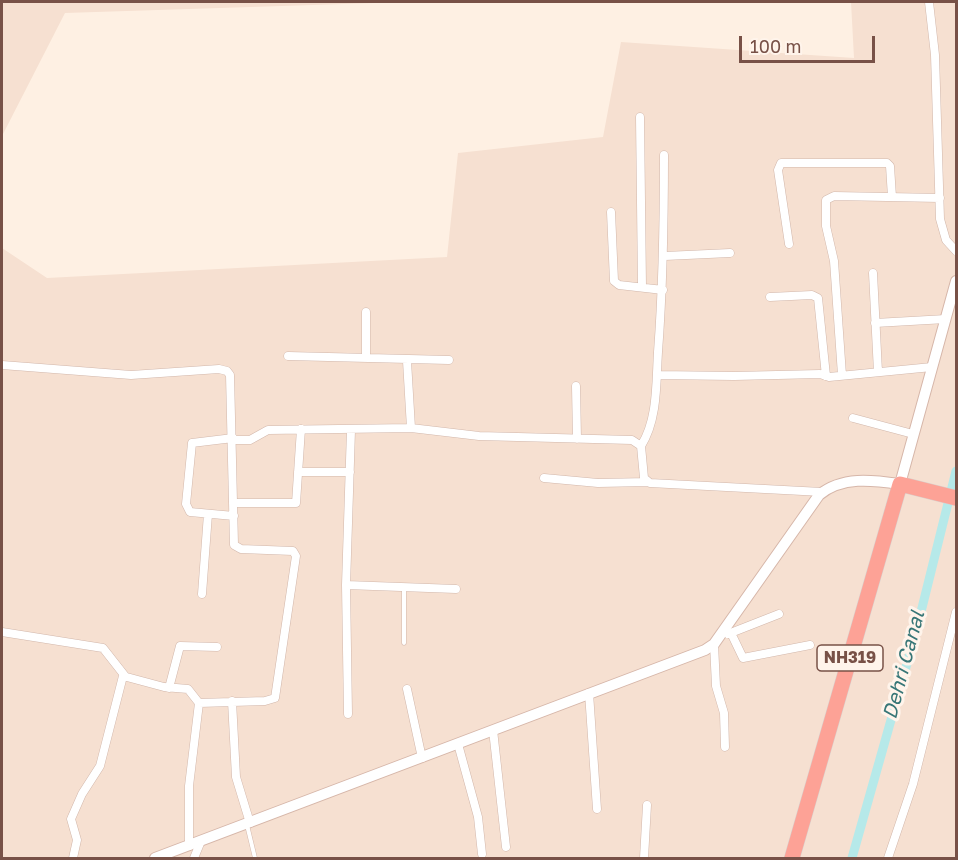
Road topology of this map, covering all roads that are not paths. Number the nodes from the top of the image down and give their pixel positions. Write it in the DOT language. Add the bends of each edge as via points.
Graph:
graph roads {
  1 [pos="929,2"];
  2 [pos="640,117"];
  3 [pos="664,155"];
  4 [pos="892,197"];
  5 [pos="940,198"];
  6 [pos="611,212"];
  7 [pos="789,244"];
  8 [pos="957,252"];
  9 [pos="730,253"];
  10 [pos="665,255"];
  11 [pos="873,273"];
  12 [pos="957,281"];
  13 [pos="642,287"];
  14 [pos="663,290"];
  15 [pos="770,297"];
  16 [pos="366,312"];
  17 [pos="946,319"];
  18 [pos="875,323"];
  19 [pos="288,356"];
  20 [pos="366,358"];
  21 [pos="449,360"];
  22 [pos="407,361"];
  23 [pos="2,365"];
  24 [pos="932,367"];
  25 [pos="878,372"];
  26 [pos="657,375"];
  27 [pos="842,375"];
  28 [pos="826,376"];
  29 [pos="576,386"];
  30 [pos="853,418"];
  31 [pos="411,428"];
  32 [pos="301,429"];
  33 [pos="351,430"];
  34 [pos="913,434"];
  35 [pos="233,439"];
  36 [pos="577,439"];
  37 [pos="642,446"];
  38 [pos="298,472"];
  39 [pos="350,472"];
  40 [pos="544,478"];
  41 [pos="648,482"];
  42 [pos="900,484"];
  43 [pos="822,492"];
  44 [pos="957,498"];
  45 [pos="234,502"];
  46 [pos="208,514"];
  47 [pos="234,516"];
  48 [pos="346,585"];
  49 [pos="404,588"];
  50 [pos="456,590"];
  51 [pos="202,594"];
  52 [pos="957,612"];
  53 [pos="779,614"];
  54 [pos="2,632"];
  55 [pos="722,638"];
  56 [pos="404,643"];
  57 [pos="810,645"];
  58 [pos="217,647"];
  59 [pos="125,676"];
  60 [pos="169,688"];
  61 [pos="407,688"];
  62 [pos="589,693"];
  63 [pos="232,701"];
  64 [pos="199,703"];
  65 [pos="348,714"];
  66 [pos="493,730"];
  67 [pos="458,744"];
  68 [pos="725,747"];
  69 [pos="422,758"];
  70 [pos="647,805"];
  71 [pos="597,809"];
  72 [pos="248,824"];
  73 [pos="201,842"];
  74 [pos="189,846"];
  75 [pos="506,847"];
  76 [pos="482,854"];
  77 [pos="73,858"];
  78 [pos="155,858"];
  79 [pos="194,858"];
  80 [pos="255,858"];
  81 [pos="644,858"];
  82 [pos="792,858"];
  83 [pos="888,858"];
  1 -- 5 [label="street" via="936,63"];
  2 -- 13 [label="street"];
  3 -- 10 [label="street"];
  4 -- 5 [label="street"];
  4 -- 7 [label="street" via="887,163 780,164"];
  4 -- 27 [label="street" via="834,196 825,202 834,261"];
  5 -- 8 [label="street" via="946,240"];
  6 -- 13 [label="street" via="614,281"];
  9 -- 10 [label="street"];
  10 -- 14 [label="street"];
  11 -- 18 [label="street"];
  12 -- 17 [label="street"];
  13 -- 14 [label="street"];
  14 -- 26 [label="street"];
  15 -- 28 [label="street" via="818,298"];
  16 -- 20 [label="street"];
  17 -- 18 [label="street"];
  17 -- 24 [label="street"];
  18 -- 25 [label="street"];
  19 -- 20 [label="street"];
  20 -- 22 [label="street"];
  21 -- 22 [label="street"];
  22 -- 31 [label="street"];
  23 -- 35 [label="street" via="132,375 224,370 230,378"];
  24 -- 25 [label="street"];
  24 -- 34 [label="street"];
  25 -- 27 [label="street"];
  26 -- 28 [label="street"];
  26 -- 37 [label="street" via="652,419"];
  27 -- 28 [label="street"];
  29 -- 36 [label="street"];
  30 -- 34 [label="street"];
  31 -- 33 [label="street"];
  31 -- 36 [label="street" via="479,436"];
  32 -- 33 [label="street"];
  32 -- 35 [label="street" via="268,430 250,440"];
  32 -- 38 [label="street"];
  33 -- 39 [label="street"];
  34 -- 42 [label="street"];
  35 -- 45 [label="street"];
  35 -- 46 [label="street" via="191,445 186,507 190,512"];
  36 -- 37 [label="street" via="632,440"];
  37 -- 41 [label="street"];
  38 -- 39 [label="street"];
  38 -- 45 [label="street" via="295,503"];
  39 -- 48 [label="street"];
  40 -- 41 [label="street"];
  41 -- 43 [label="street"];
  42 -- 43 [label="street" via="856,481 830,486"];
  42 -- 44 [label="highway"];
  42 -- 82 [label="highway, NH319"];
  43 -- 55 [label="street"];
  45 -- 47 [label="street"];
  46 -- 47 [label="street"];
  46 -- 51 [label="street"];
  47 -- 63 [label="street" via="236,548 293,551 297,556 276,695 270,701"];
  48 -- 49 [label="street"];
  48 -- 65 [label="street"];
  49 -- 50 [label="street"];
  49 -- 56 [label="lane"];
  52 -- 83 [label="street" via="913,784"];
  53 -- 55 [label="street"];
  54 -- 59 [label="street" via="102,648"];
  55 -- 57 [label="street" via="743,658"];
  55 -- 62 [label="street"];
  55 -- 68 [label="street" via="716,686 724,713"];
  58 -- 60 [label="street" via="180,646"];
  59 -- 60 [label="street"];
  59 -- 77 [label="street" via="100,766 71,819 77,840"];
  60 -- 64 [label="street" via="188,689"];
  61 -- 69 [label="street"];
  62 -- 66 [label="street"];
  62 -- 71 [label="street"];
  63 -- 64 [label="street"];
  63 -- 72 [label="street" via="236,777"];
  64 -- 74 [label="street" via="189,786"];
  66 -- 67 [label="street"];
  66 -- 75 [label="street"];
  67 -- 69 [label="street"];
  67 -- 76 [label="street" via="478,817"];
  69 -- 72 [label="street"];
  70 -- 81 [label="street"];
  72 -- 73 [label="street"];
  72 -- 80 [label="lane"];
  73 -- 74 [label="street"];
  73 -- 79 [label="street"];
  74 -- 78 [label="street"];
}
